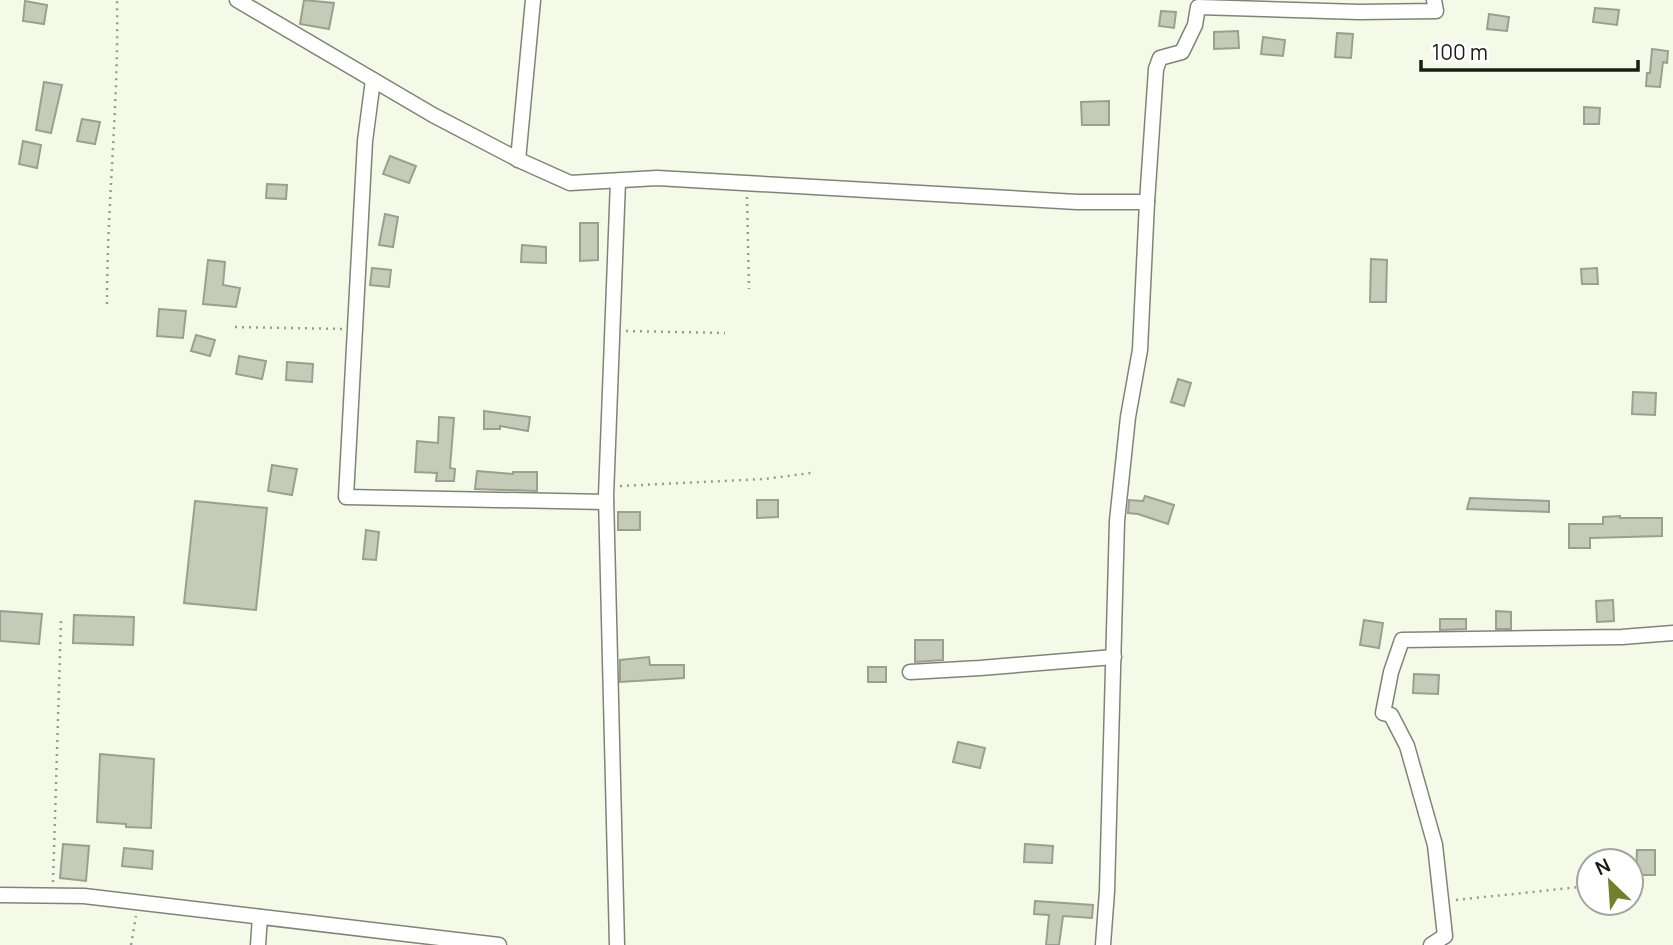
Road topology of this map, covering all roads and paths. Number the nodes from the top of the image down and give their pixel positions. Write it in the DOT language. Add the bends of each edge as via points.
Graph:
graph roads {
  1 [pos="117,0"];
  2 [pos="237,0"];
  3 [pos="533,0"];
  4 [pos="1434,0"];
  5 [pos="373,80"];
  6 [pos="518,160"];
  7 [pos="618,181"];
  8 [pos="747,183"];
  9 [pos="1147,202"];
  10 [pos="749,289"];
  11 [pos="107,304"];
  12 [pos="235,327"];
  13 [pos="356,330"];
  14 [pos="612,331"];
  15 [pos="725,333"];
  16 [pos="811,472"];
  17 [pos="606,487"];
  18 [pos="606,502"];
  19 [pos="61,621"];
  20 [pos="1673,633"];
  21 [pos="1114,657"];
  22 [pos="910,672"];
  23 [pos="1575,888"];
  24 [pos="0,895"];
  25 [pos="52,896"];
  26 [pos="139,902"];
  27 [pos="1442,902"];
  28 [pos="260,917"];
  29 [pos="131,945"];
  30 [pos="258,945"];
  31 [pos="499,945"];
  32 [pos="617,945"];
  33 [pos="1102,945"];
  34 [pos="1430,945"];
  1 -- 11 [label="path"];
  2 -- 5 [label="street"];
  3 -- 6 [label="street"];
  4 -- 9 [label="street" via="1436,11 1198,7 1182,52 1160,58 1156,69"];
  5 -- 6 [label="street"];
  5 -- 13 [label="street" via="365,141"];
  6 -- 7 [label="street" via="570,183"];
  7 -- 8 [label="street" via="657,178"];
  7 -- 14 [label="street"];
  8 -- 9 [label="street"];
  8 -- 10 [label="path"];
  9 -- 21 [label="street" via="1140,351 1117,521"];
  12 -- 13 [label="path"];
  13 -- 18 [label="street" via="346,497"];
  14 -- 15 [label="path"];
  14 -- 17 [label="street"];
  16 -- 17 [label="path" via="764,479"];
  17 -- 18 [label="street"];
  18 -- 32 [label="street"];
  19 -- 25 [label="path"];
  20 -- 27 [label="street" via="1402,640 1383,713 1391,715 1410,758 1436,845"];
  21 -- 22 [label="street"];
  21 -- 33 [label="street"];
  23 -- 27 [label="path"];
  24 -- 25 [label="street"];
  25 -- 26 [label="street"];
  26 -- 28 [label="street"];
  26 -- 29 [label="path"];
  27 -- 34 [label="street" via="1445,936"];
  28 -- 30 [label="street"];
  28 -- 31 [label="street"];
}
